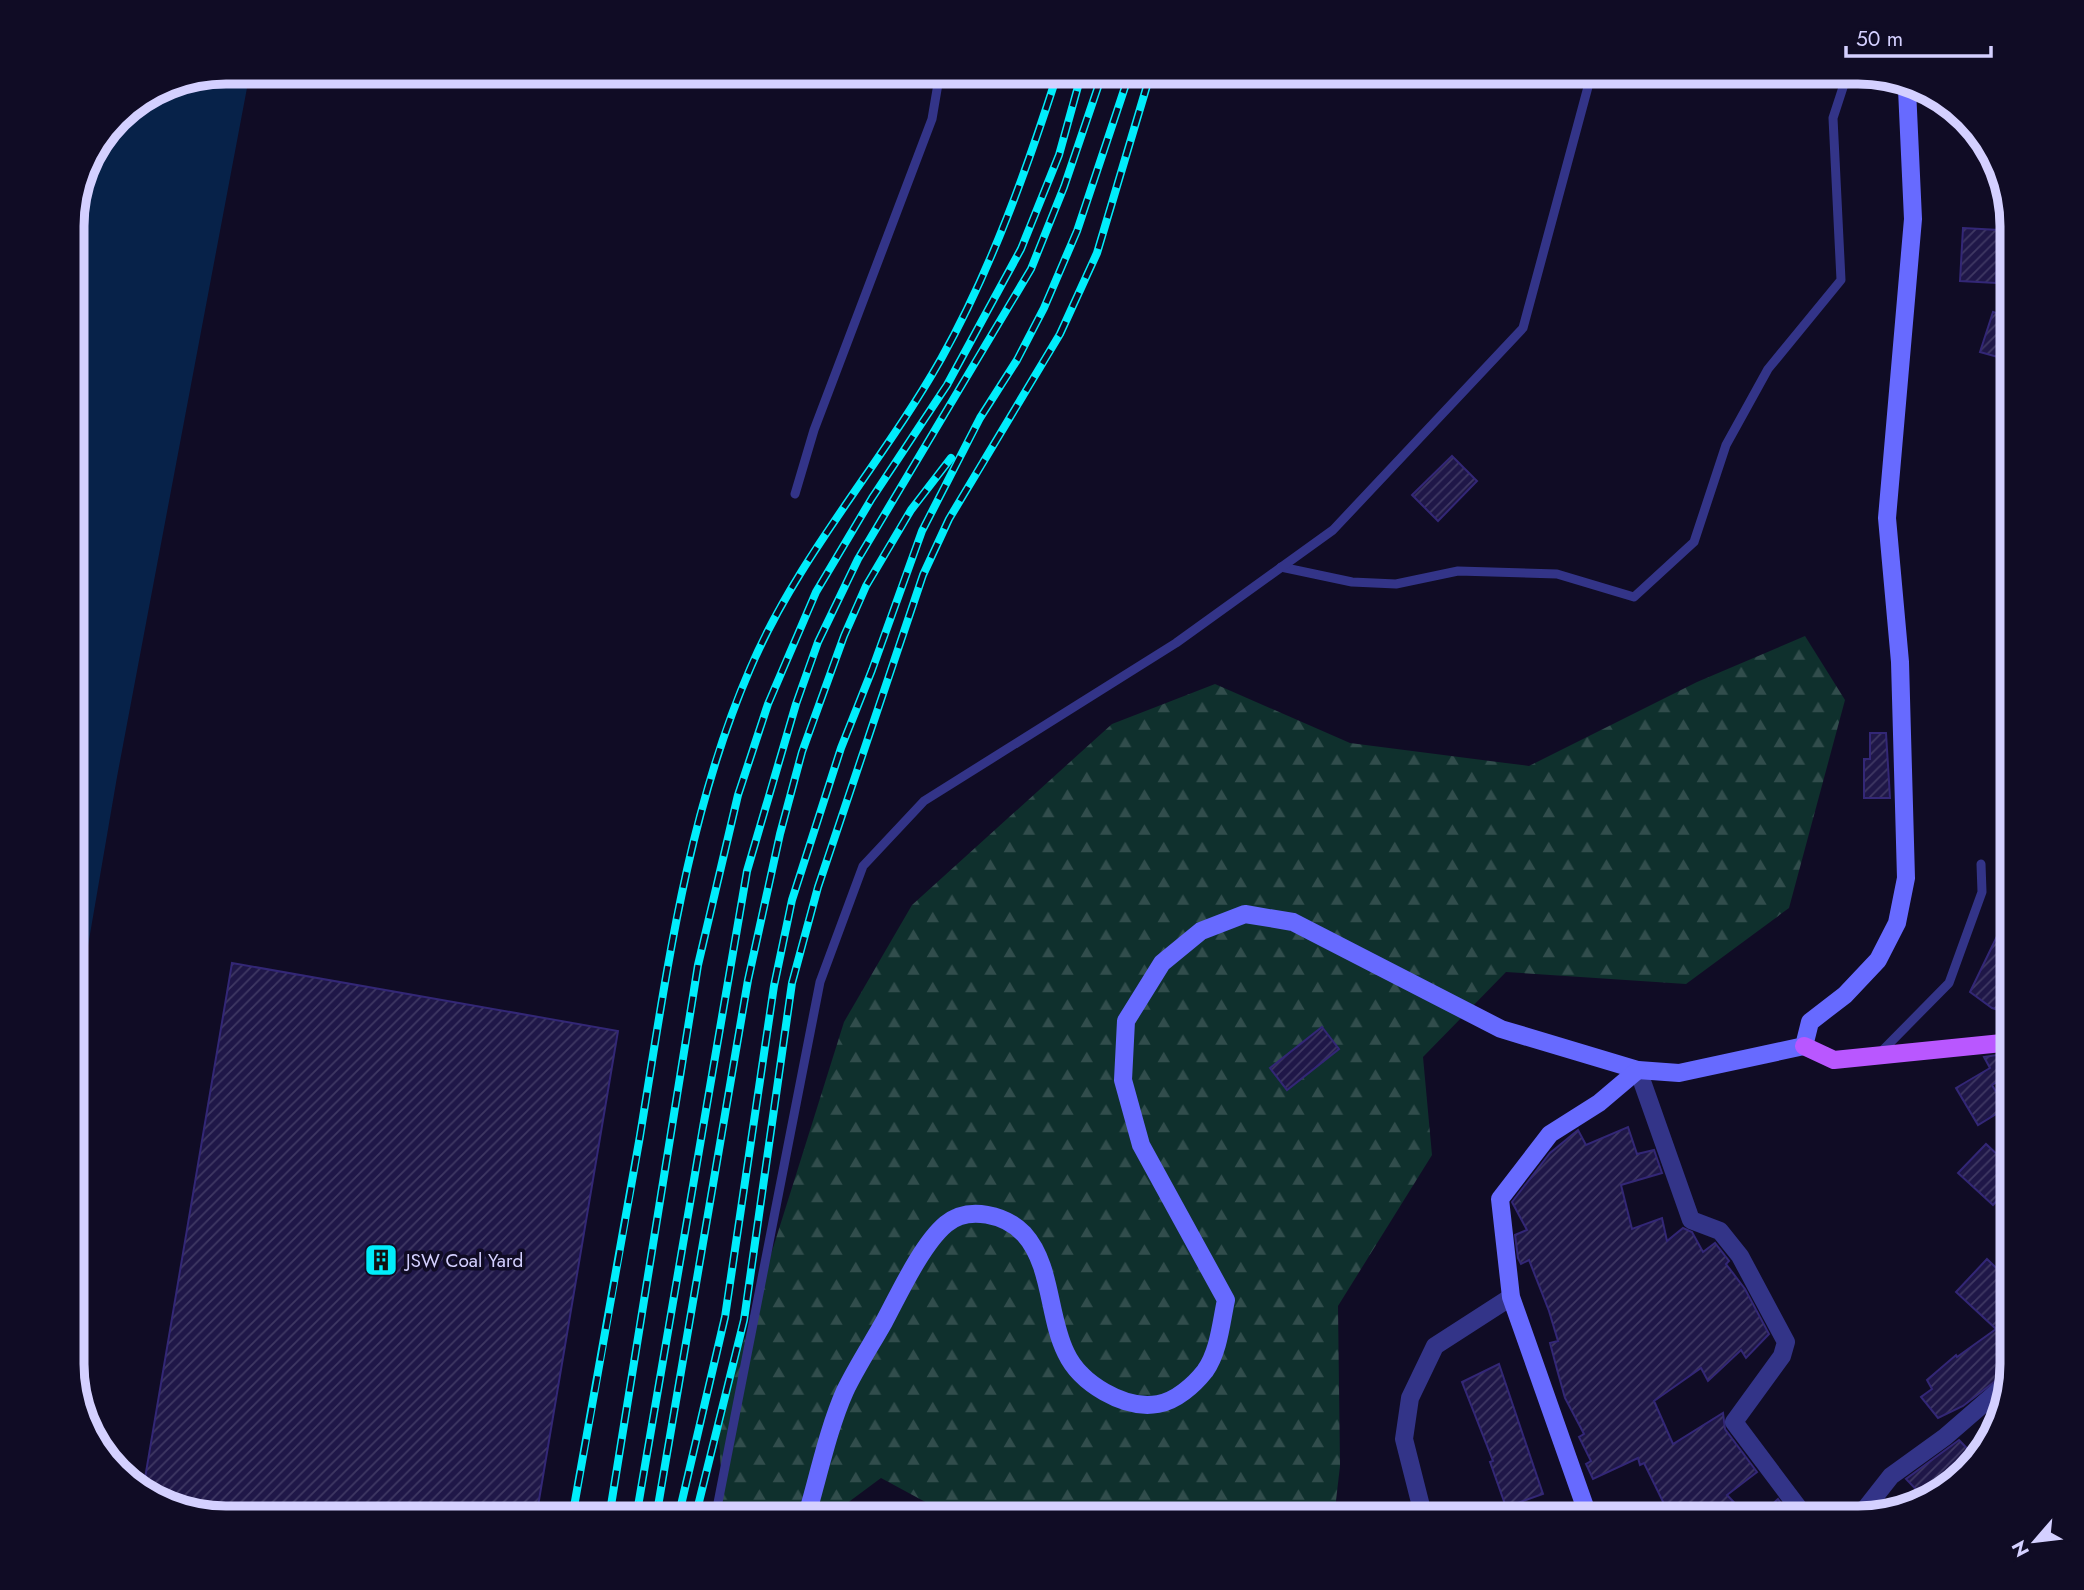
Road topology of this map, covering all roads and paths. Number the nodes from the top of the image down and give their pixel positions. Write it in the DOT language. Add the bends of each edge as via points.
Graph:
graph roads {
  1 [pos="938,84"];
  2 [pos="1589,84"];
  3 [pos="1844,84"];
  4 [pos="1908,94"];
  5 [pos="795,494"];
  6 [pos="1281,568"];
  7 [pos="1982,864"];
  8 [pos="2000,1043"];
  9 [pos="1804,1046"];
  10 [pos="1878,1055"];
  11 [pos="1638,1070"];
  12 [pos="1511,1297"];
  13 [pos="1997,1392"];
  14 [pos="1868,1505"];
  15 [pos="717,1506"];
  16 [pos="810,1506"];
  17 [pos="1421,1506"];
  18 [pos="1585,1506"];
  19 [pos="1797,1506"];
  1 -- 5 [label="lane" via="932,119 814,430"];
  2 -- 6 [label="lane" via="1523,328 1332,530"];
  3 -- 6 [label="lane" via="1833,118 1841,280 1768,369 1726,445 1694,542 1634,597 1557,574 1458,571 1396,584 1352,582"];
  4 -- 9 [label="street" via="1913,219 1887,518 1900,662 1906,878 1897,923 1878,960 1845,995 1810,1022"];
  6 -- 15 [label="lane" via="1176,643 924,801 863,866 820,982"];
  7 -- 10 [label="lane" via="1982,892 1948,983"];
  8 -- 10 [label="main road"];
  9 -- 10 [label="main road" via="1834,1060"];
  9 -- 11 [label="street" via="1679,1073"];
  11 -- 12 [label="street" via="1599,1103 1550,1134 1500,1199"];
  11 -- 16 [label="street" via="1501,1029 1293,922 1245,914 1201,931 1162,963 1126,1021 1123,1080 1141,1145 1226,1300 1216,1348 1206,1369 1186,1391 1158,1404 1121,1400 1088,1382 1066,1354 1035,1251 1025,1235 995,1216 962,1217 947,1223 916,1264 844,1393"];
  11 -- 19 [label="street" via="1691,1220 1720,1231 1740,1256 1786,1342 1782,1356 1734,1422"];
  12 -- 17 [label="street" via="1435,1346 1410,1398 1404,1439"];
  12 -- 18 [label="street"];
  13 -- 14 [label="street" via="1891,1476"];
}
